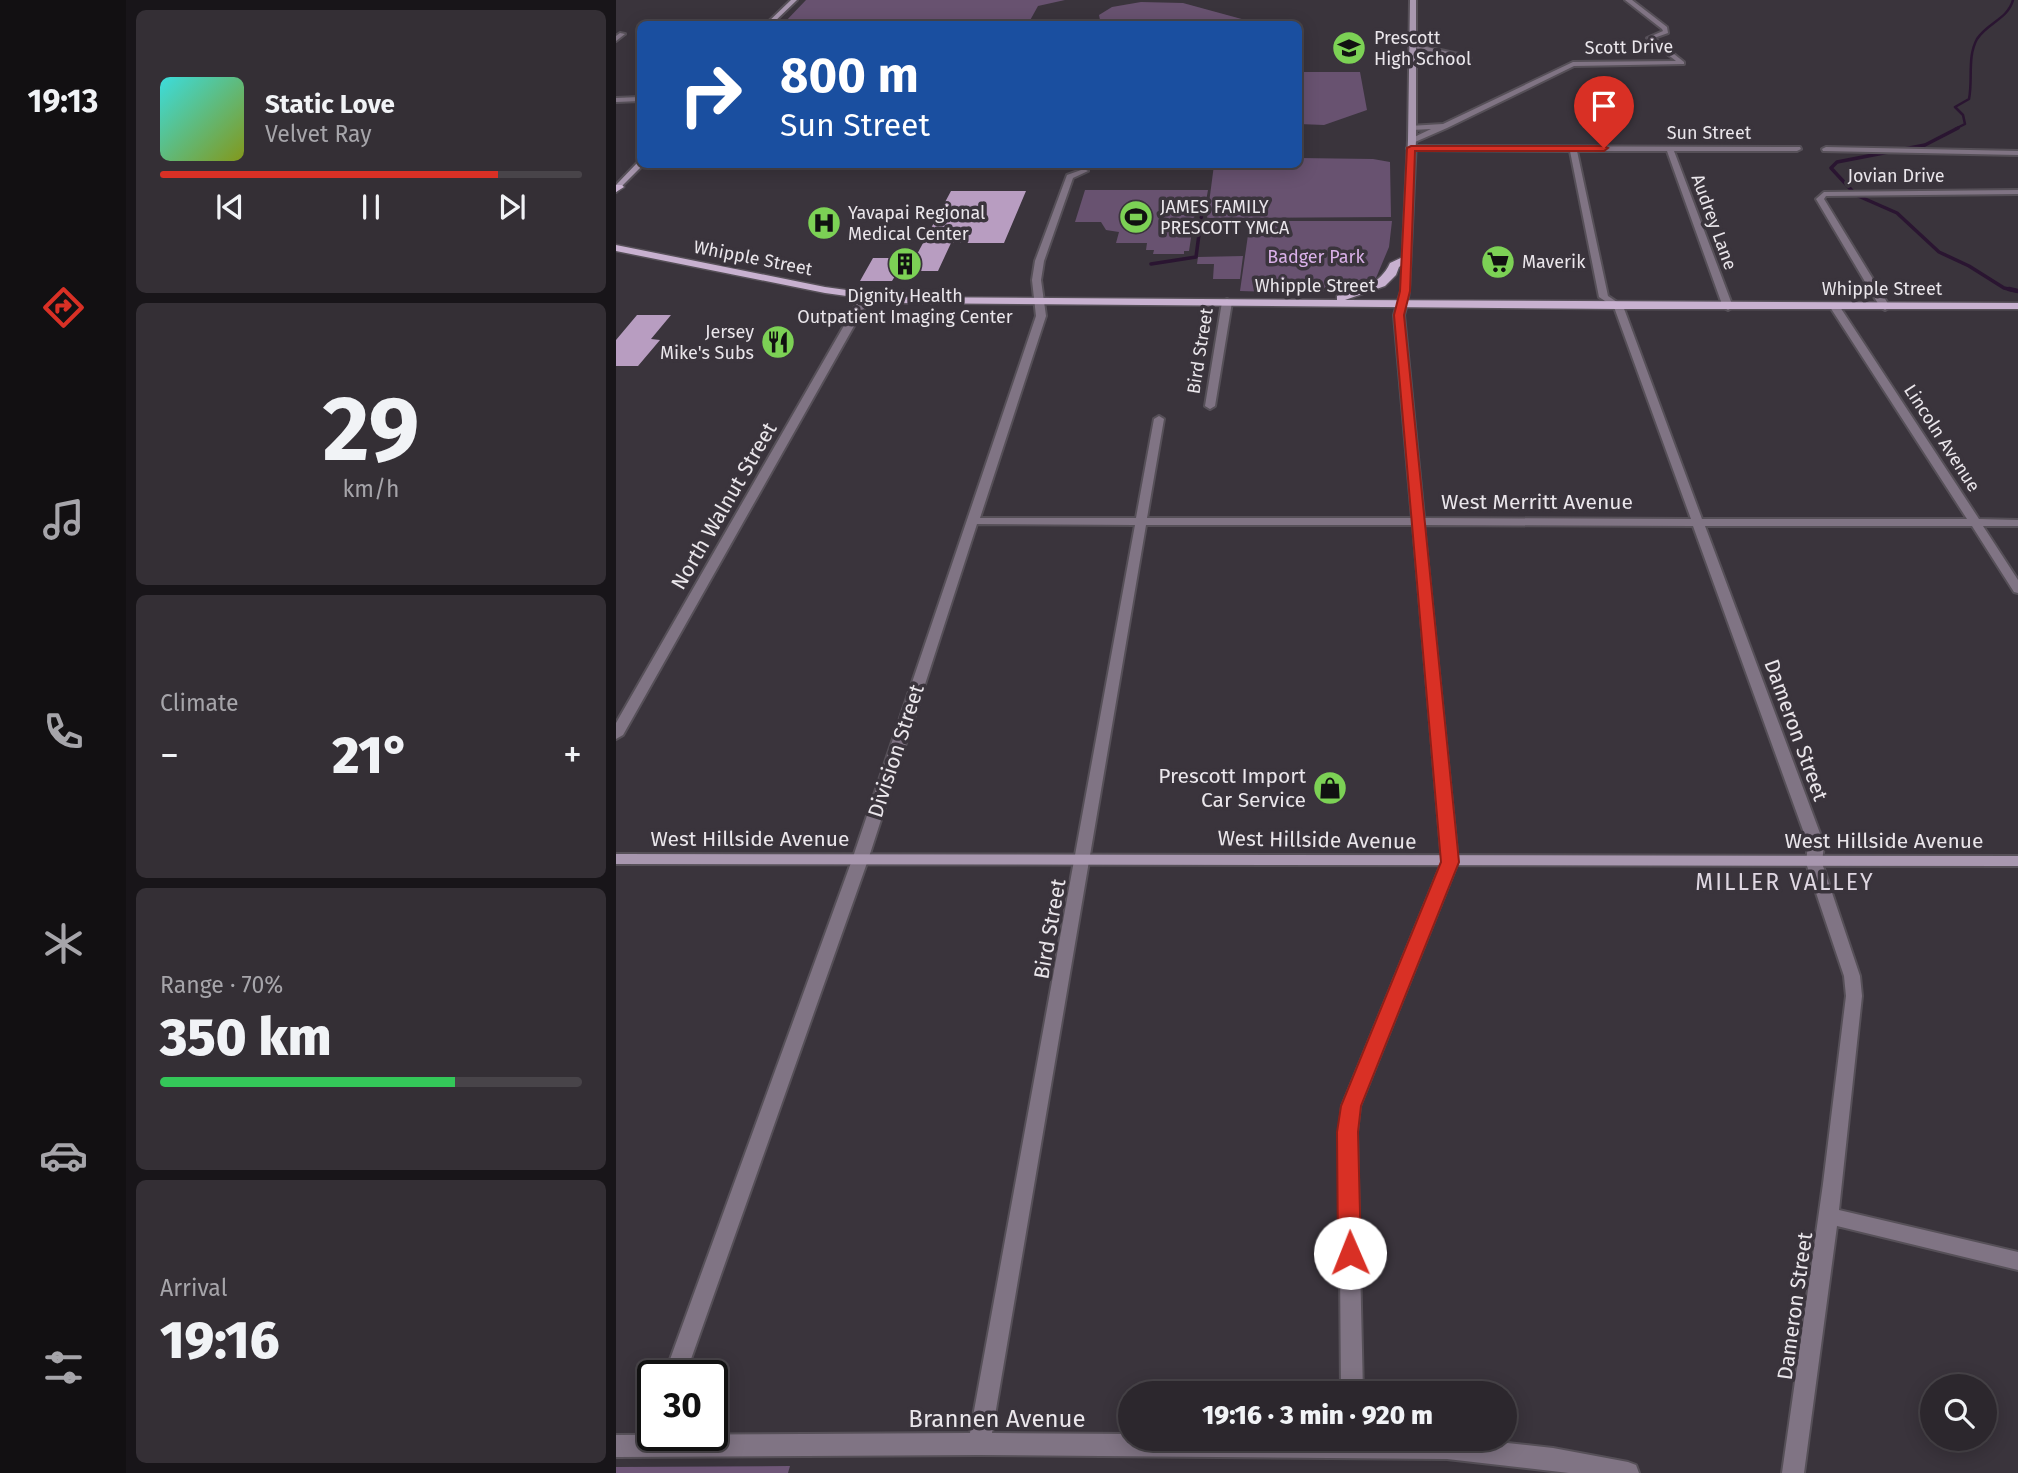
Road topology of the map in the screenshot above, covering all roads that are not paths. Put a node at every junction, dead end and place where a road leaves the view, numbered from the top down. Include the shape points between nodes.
1 (794, 0) edge
2 (1413, 0) edge
3 (1628, 0) edge
4 (772, 21) edge
5 (622, 34) dead end
6 (616, 39) edge
7 (1413, 46) junction
8 (1468, 58) dead end
9 (637, 99) edge
10 (616, 100) edge
11 (1444, 126) junction
12 (1412, 128) junction
13 (1411, 144) junction
14 (1573, 148) junction
15 (1670, 149) junction
16 (1797, 149) dead end
17 (1826, 149) dead end
18 (2018, 153) edge
19 (637, 168) edge
20 (1084, 171) dead end
21 (617, 189) edge
22 (2018, 192) edge
23 (616, 248) edge
24 (643, 253) junction
25 (616, 257) edge
26 (1405, 259) junction
27 (866, 296) junction
28 (1726, 301) junction
29 (1040, 302) junction
30 (1227, 302) junction
31 (1327, 302) junction
32 (1402, 304) junction
33 (1618, 306) junction
34 (1835, 307) junction
35 (1885, 307) junction
36 (2016, 308) edge
37 (1210, 406) dead end
38 (1159, 419) dead end
39 (1418, 520) junction
40 (971, 521) junction
41 (1140, 522) junction
42 (1696, 522) junction
43 (1976, 523) junction
44 (2018, 523) edge
45 (2018, 589) edge
46 (616, 735) edge
47 (616, 859) edge
48 (1083, 859) junction
49 (860, 860) junction
50 (2018, 861) edge
51 (1450, 862) junction
52 (1814, 863) junction
53 (1829, 1216) junction
54 (2018, 1261) edge
55 (680, 1360) edge
56 (1352, 1381) edge
57 (728, 1441) edge
58 (637, 1442) edge
59 (979, 1444) junction
60 (1118, 1444) edge
61 (616, 1446) edge
62 (1476, 1451) edge
63 (1628, 1473) edge
64 (1793, 1473) edge

1 - 4 street
2 - 7 street
3 - 11 street, Scott Drive via 1665,28 1666,33 1650,38 1682,64 1573,64
5 - 6 street
7 - 8 street
7 - 12 street
9 - 10 street
11 - 12 street, Scott Drive
11 - 13 street, Scott Drive
12 - 13 street
13 - 14 street, Sun Street
13 - 26 street
14 - 15 street, Sun Street
14 - 33 street, Dameron Street via 1604,297
15 - 16 street, Sun Street
15 - 28 street, Audrey Lane
17 - 18 street
19 - 21 street
20 - 29 street, Division Street via 1070,177 1042,252 1035,292
22 - 35 street, Jovian Drive via 1824,194 1820,199
23 - 24 main road, Whipple Street
24 - 25 main road
24 - 27 main road, Whipple Street
26 - 31 main road via 1394,265 1388,281
26 - 32 street
27 - 29 main road, Whipple Street
27 - 46 street, North Walnut Street
28 - 33 main road, Whipple Street
28 - 34 main road, Whipple Street
29 - 30 main road, Whipple Street
29 - 40 street, Division Street via 1041,316
30 - 31 main road, Whipple Street
30 - 37 street, Bird Street
31 - 32 main road, Whipple Street
32 - 33 main road, Whipple Street
32 - 39 street via 1399,315
33 - 42 street, Dameron Street
34 - 35 main road, Whipple Street
34 - 43 street, Lincoln Avenue
35 - 36 main road, Whipple Street
38 - 41 street, Bird Street
39 - 41 street, West Merritt Avenue
39 - 42 street, West Merritt Avenue
39 - 51 street
40 - 41 street, West Merritt Avenue
40 - 49 street, Division Street
41 - 48 street, Bird Street
42 - 43 street, West Merritt Avenue
42 - 52 street, Dameron Street via 1816,844
43 - 44 street, West Merritt Avenue
43 - 45 street, Lincoln Avenue
47 - 49 street, West Hillside Avenue
48 - 49 street, West Hillside Avenue
48 - 51 street, West Hillside Avenue
48 - 59 street, Bird Street
49 - 55 street, Division Street
50 - 52 street, West Hillside Avenue
51 - 52 street, West Hillside Avenue
51 - 56 street via 1351,1106
52 - 53 street, Dameron Street via 1853,976 1854,996
53 - 54 street
53 - 64 street, Dameron Street
57 - 59 street, Brannen Avenue
58 - 61 street, Brannen Avenue
59 - 60 street, Brannen Avenue
62 - 63 street, Brannen Avenue

